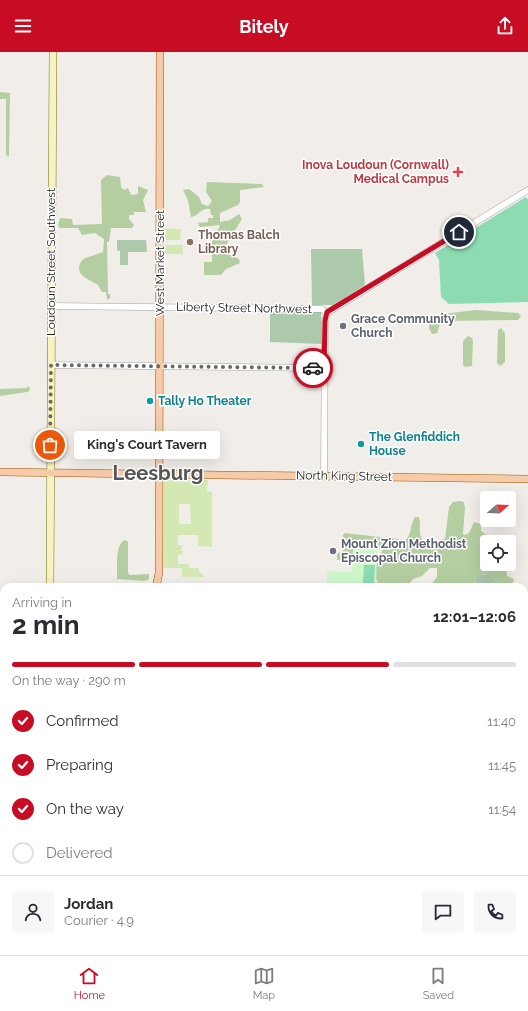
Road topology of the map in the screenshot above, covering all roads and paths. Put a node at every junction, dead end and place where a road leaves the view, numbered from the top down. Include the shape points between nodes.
1 (53, 52) edge
2 (160, 52) edge
3 (528, 190) edge
4 (51, 306) junction
5 (160, 307) junction
6 (327, 312) junction
7 (51, 365) junction
8 (160, 367) junction
9 (324, 368) junction
10 (0, 472) edge
11 (50, 473) junction
12 (159, 475) junction
13 (324, 476) junction
14 (528, 479) edge
15 (50, 583) edge
16 (157, 583) edge

1 - 4 main road, Loudoun Street Southwest
2 - 5 main road, West Market Street
3 - 6 street
4 - 5 street, Liberty Street Northwest
4 - 7 main road, Loudoun Street Southwest
5 - 6 street, Liberty Street Northwest via 322,309
5 - 8 main road, West Market Street
6 - 9 street
7 - 8 street
7 - 11 main road, Loudoun Street Southwest
8 - 9 street
8 - 12 main road, West Market Street
9 - 13 street
10 - 11 main road, North King Street
11 - 12 main road, North King Street
11 - 15 main road, Loudoun Street Southwest
12 - 13 main road, North King Street
12 - 16 main road, West Market Street
13 - 14 main road, North King Street

